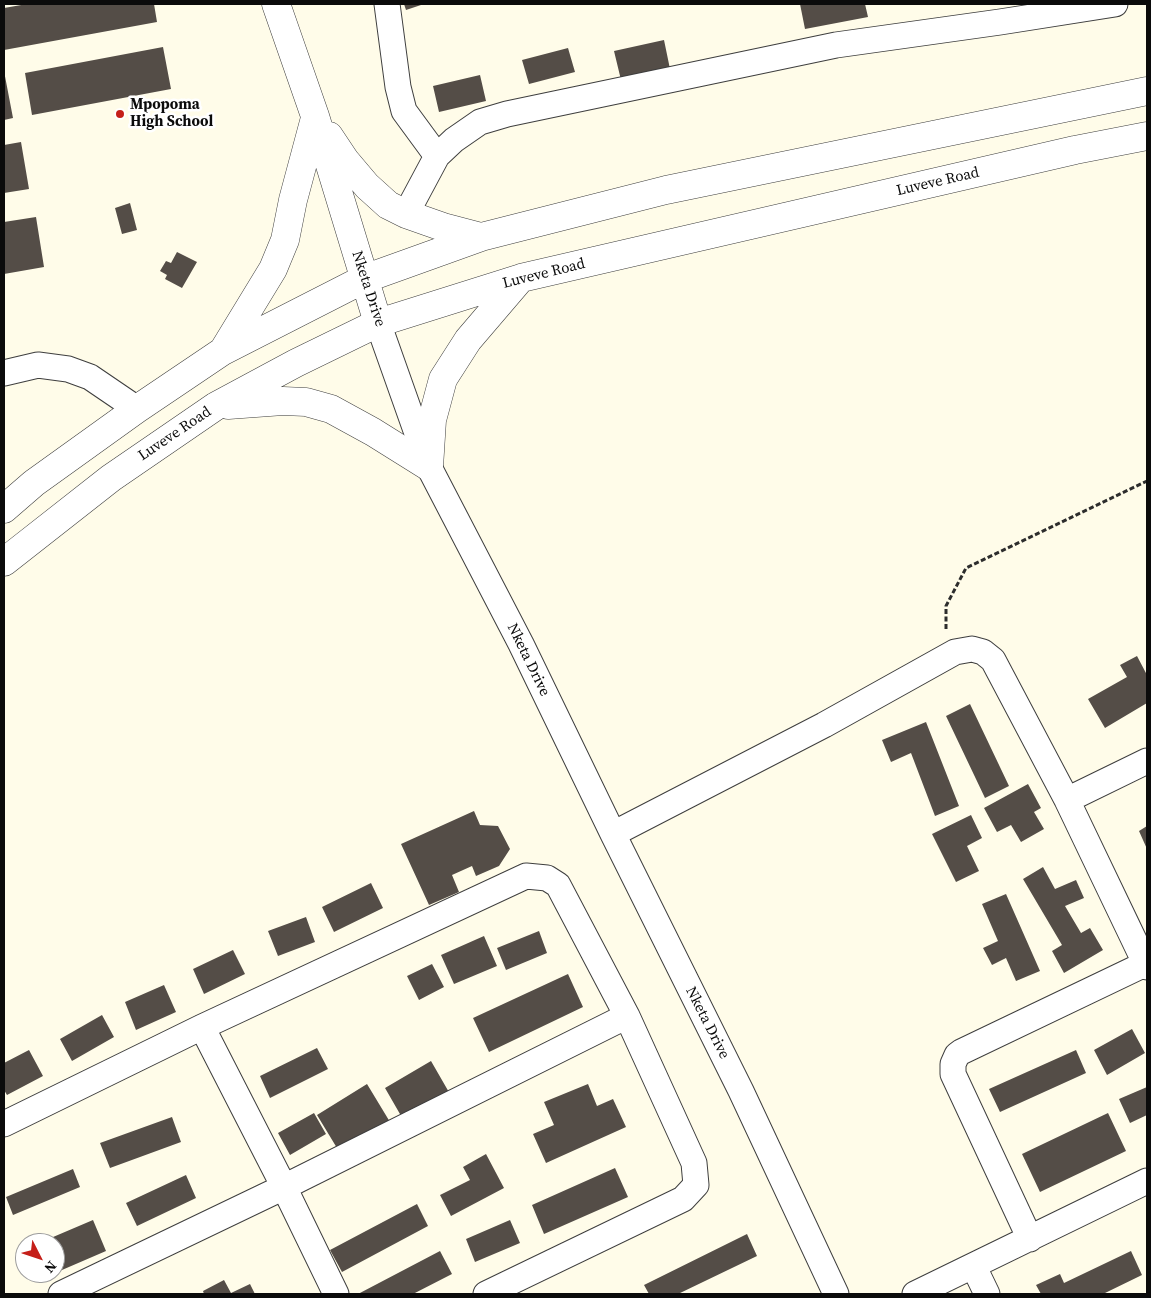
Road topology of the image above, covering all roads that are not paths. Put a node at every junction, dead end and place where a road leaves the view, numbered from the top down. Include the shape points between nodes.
1 (276, 4) edge
2 (387, 4) edge
3 (1115, 4) edge
4 (1147, 91) edge
5 (315, 116) junction
6 (1147, 136) edge
7 (437, 156) junction
8 (406, 214) junction
9 (481, 237) junction
10 (522, 278) junction
11 (364, 279) junction
12 (378, 323) junction
13 (223, 351) junction
14 (4, 373) edge
15 (216, 406) junction
16 (137, 409) junction
17 (429, 467) junction
18 (4, 509) edge
19 (4, 562) edge
20 (1147, 761) edge
21 (1067, 800) junction
22 (613, 834) junction
23 (1147, 965) edge
24 (628, 1016) junction
25 (202, 1027) junction
26 (4, 1124) edge
27 (1147, 1181) edge
28 (284, 1187) junction
29 (1030, 1239) junction
30 (974, 1267) junction
31 (60, 1294) edge
32 (336, 1294) edge
33 (486, 1294) edge
34 (836, 1294) edge
35 (915, 1294) edge
36 (987, 1294) edge

1 - 5 street, Nketa Drive
2 - 7 street via 404,111
3 - 7 street via 836,44 507,114 480,122
4 - 9 street via 666,190
5 - 8 street via 344,160 367,186 388,206
5 - 11 street, Nketa Drive
5 - 13 street via 285,240 274,269
6 - 10 street, Luveve Road
7 - 8 street
8 - 9 street
9 - 11 street
10 - 12 street, Luveve Road
10 - 17 street via 468,340 443,379 432,420
11 - 12 street, Nketa Drive
11 - 13 street
12 - 15 street, Luveve Road
12 - 17 street, Nketa Drive
13 - 16 street
14 - 16 street via 38,365 68,369 90,378
15 - 17 street via 283,400 306,402 348,418
15 - 19 street, Luveve Road via 111,478
16 - 18 street via 34,483
17 - 22 street, Nketa Drive via 521,644
20 - 21 street
21 - 22 street via 993,660 972,649 945,657 824,725
21 - 23 street
22 - 34 street, Nketa Drive via 741,1091
23 - 29 street via 957,1056 953,1074
24 - 25 street via 558,885 547,878 526,876
24 - 28 street
24 - 33 street via 694,1163 696,1186 683,1200
25 - 26 street
25 - 28 street
27 - 29 street
28 - 31 street
28 - 32 street
29 - 30 street
30 - 35 street
30 - 36 street

